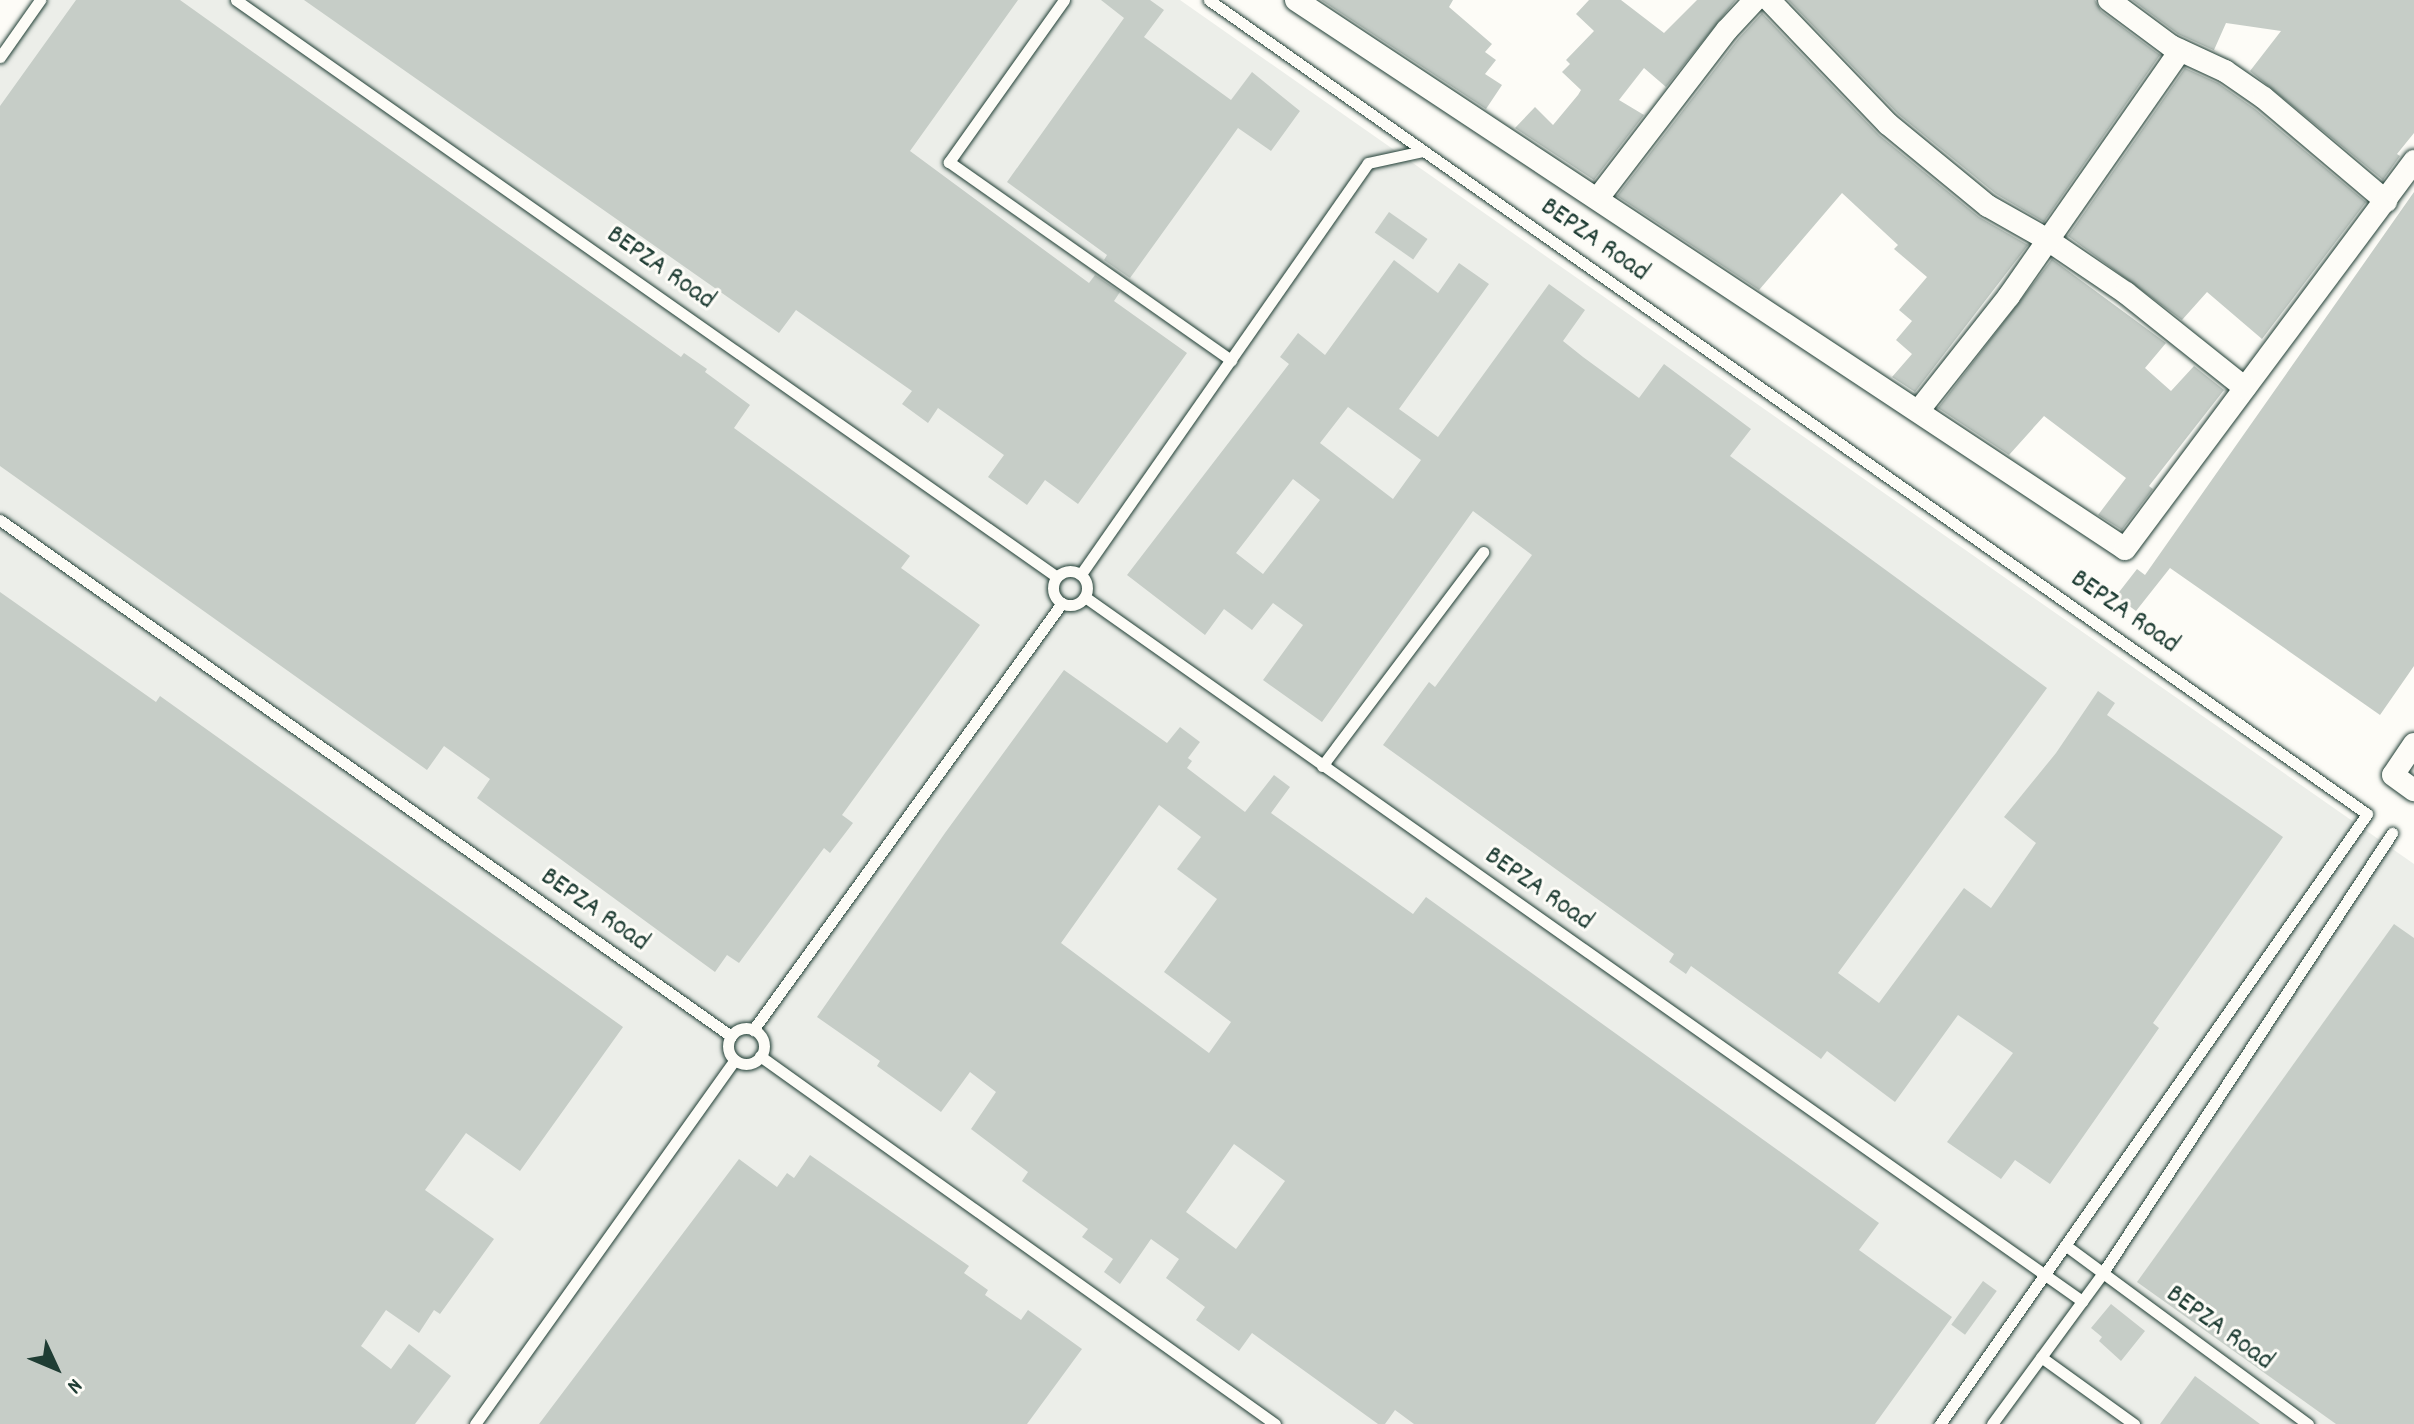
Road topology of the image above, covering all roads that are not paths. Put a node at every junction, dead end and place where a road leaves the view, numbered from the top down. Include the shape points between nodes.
1 (40, 0) edge
2 (236, 0) edge
3 (1064, 0) edge
4 (1209, 0) edge
5 (1296, 0) edge
6 (1755, 0) edge
7 (1769, 0) edge
8 (2109, 0) edge
9 (2180, 51) junction
10 (0, 57) edge
11 (1423, 151) junction
12 (2414, 161) edge
13 (1598, 198) junction
14 (2386, 201) junction
15 (2048, 240) junction
16 (1231, 360) junction
17 (2245, 388) junction
18 (1919, 410) junction
19 (0, 520) edge
20 (1483, 552) dead end
21 (1081, 574) junction
22 (1057, 577) junction
23 (1085, 597) junction
24 (1062, 603) junction
25 (2414, 744) edge
26 (1322, 766) junction
27 (2414, 790) edge
28 (2392, 833) dead end
29 (753, 1030) junction
30 (731, 1036) junction
31 (760, 1056) junction
32 (735, 1060) junction
33 (2065, 1245) junction
34 (2044, 1274) junction
35 (2102, 1274) junction
36 (2082, 1301) junction
37 (2041, 1357) junction
38 (475, 1424) edge
39 (1275, 1424) edge
40 (1940, 1424) edge
41 (1992, 1424) edge
42 (2134, 1424) edge
43 (2308, 1424) edge

1 - 10 lane
2 - 22 lane, BEPZA Road
3 - 16 lane via 949,162
4 - 11 lane, BEPZA Road
5 - 13 street
6 - 13 street
7 - 15 street via 1888,124 1988,206
8 - 9 street
9 - 14 street via 2225,71 2264,98
9 - 15 street
11 - 16 lane via 1368,163
11 - 33 lane, BEPZA Road via 2367,814
12 - 14 street
13 - 18 street
14 - 17 street
15 - 17 street via 2126,293
15 - 18 street
16 - 21 lane
17 - 18 street via 2125,549
19 - 30 lane, BEPZA Road
20 - 26 lane
21 - 22 lane via 1067,571
21 - 23 lane via 1087,581
22 - 24 lane via 1054,594
23 - 24 lane via 1074,605
23 - 26 lane, BEPZA Road
24 - 29 lane
25 - 27 street via 2393,775
26 - 34 lane, BEPZA Road
28 - 35 lane
29 - 30 lane via 741,1029
29 - 31 lane via 762,1039
30 - 32 lane via 728,1048
31 - 32 lane via 750,1063
31 - 39 lane
32 - 38 lane
33 - 34 lane, BEPZA Road
33 - 35 lane, BEPZA Road
34 - 36 lane, BEPZA Road
34 - 40 lane, BEPZA Road
35 - 36 lane
35 - 43 lane, BEPZA Road
36 - 37 lane
37 - 41 lane
37 - 42 lane

